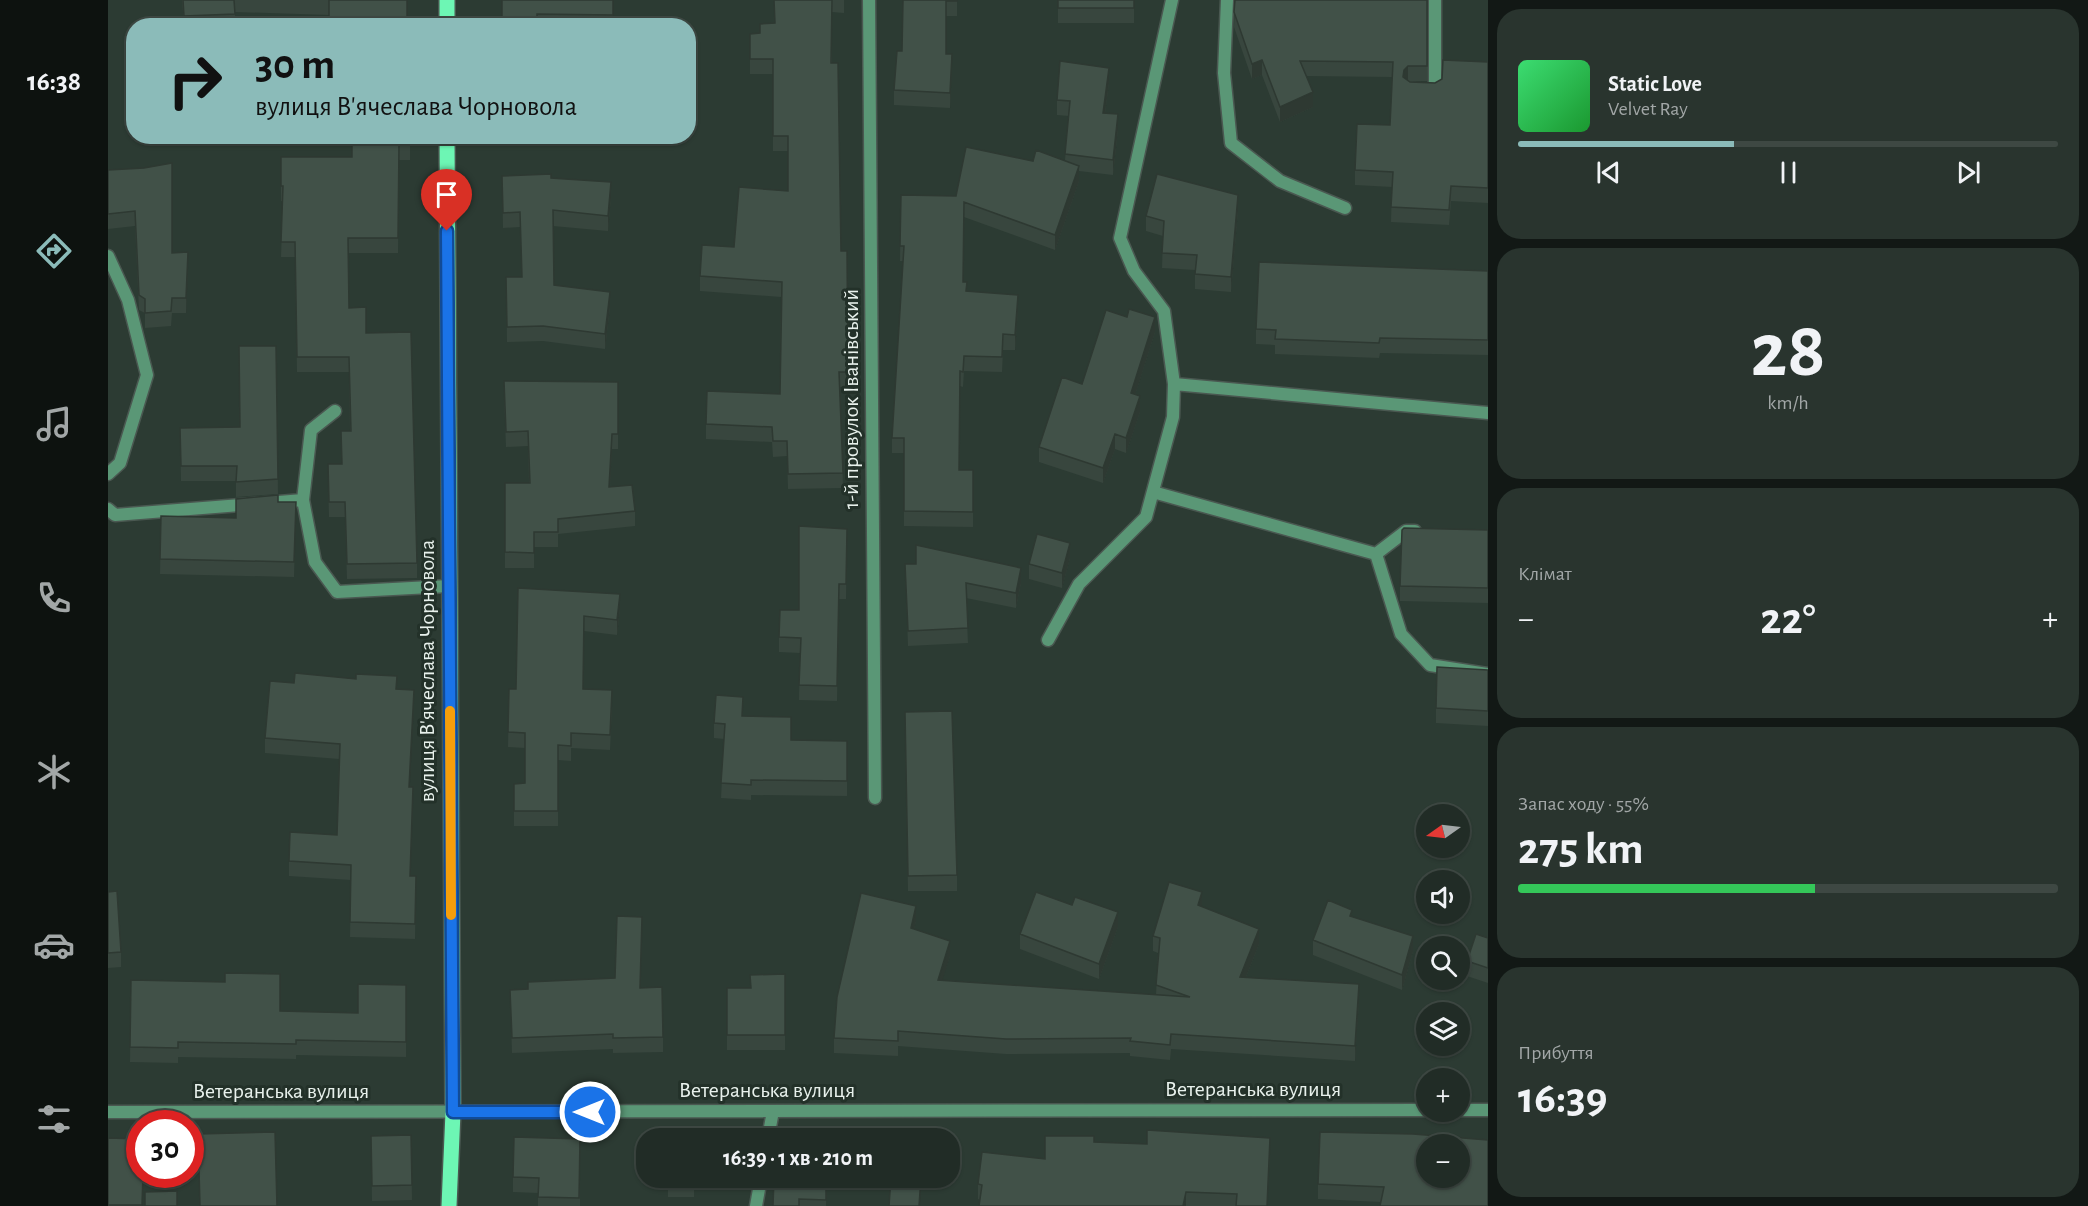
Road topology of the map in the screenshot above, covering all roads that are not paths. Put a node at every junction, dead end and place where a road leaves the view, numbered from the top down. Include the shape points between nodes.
1 (447, 0) edge
2 (869, 0) edge
3 (1172, 0) edge
4 (1227, 0) edge
5 (1435, 0) edge
6 (447, 18) edge
7 (1411, 88) edge
8 (447, 144) edge
9 (1345, 208) dead end
10 (108, 256) edge
11 (1174, 384) junction
12 (335, 411) dead end
13 (1488, 413) edge
14 (108, 474) edge
15 (1152, 492) junction
16 (303, 500) junction
17 (108, 509) edge
18 (1430, 532) edge
19 (1376, 554) junction
20 (449, 586) junction
21 (1048, 640) dead end
22 (1488, 674) edge
23 (875, 798) dead end
24 (1416, 1110) edge
25 (1470, 1110) edge
26 (1488, 1110) edge
27 (773, 1111) junction
28 (108, 1112) edge
29 (453, 1112) junction
30 (770, 1128) edge
31 (759, 1188) edge
32 (450, 1206) edge
33 (756, 1206) edge

1 - 6 main road
2 - 23 street, 1-й провулок Іванівський
3 - 11 street via 1120,238 1134,271 1164,311
4 - 9 street via 1224,73 1231,143 1280,181
5 - 7 street via 1435,90
8 - 20 main road, вулиця В'ячеслава Чорновола
10 - 14 street via 128,300 147,375 120,463
11 - 13 street
11 - 15 street via 1173,417
12 - 16 street via 311,430
15 - 19 street
15 - 21 street via 1146,517 1078,584
16 - 17 street via 115,514
16 - 20 street via 315,562 337,592
18 - 19 street via 1406,531
19 - 22 street via 1401,634 1430,665
20 - 29 main road, вулиця В'ячеслава Чорновола
24 - 27 street, Ветеранська вулиця
25 - 26 street
27 - 29 street, Ветеранська вулиця
27 - 30 street
28 - 29 street, Ветеранська вулиця
29 - 32 main road, вулиця В'ячеслава Чорновола
31 - 33 street

